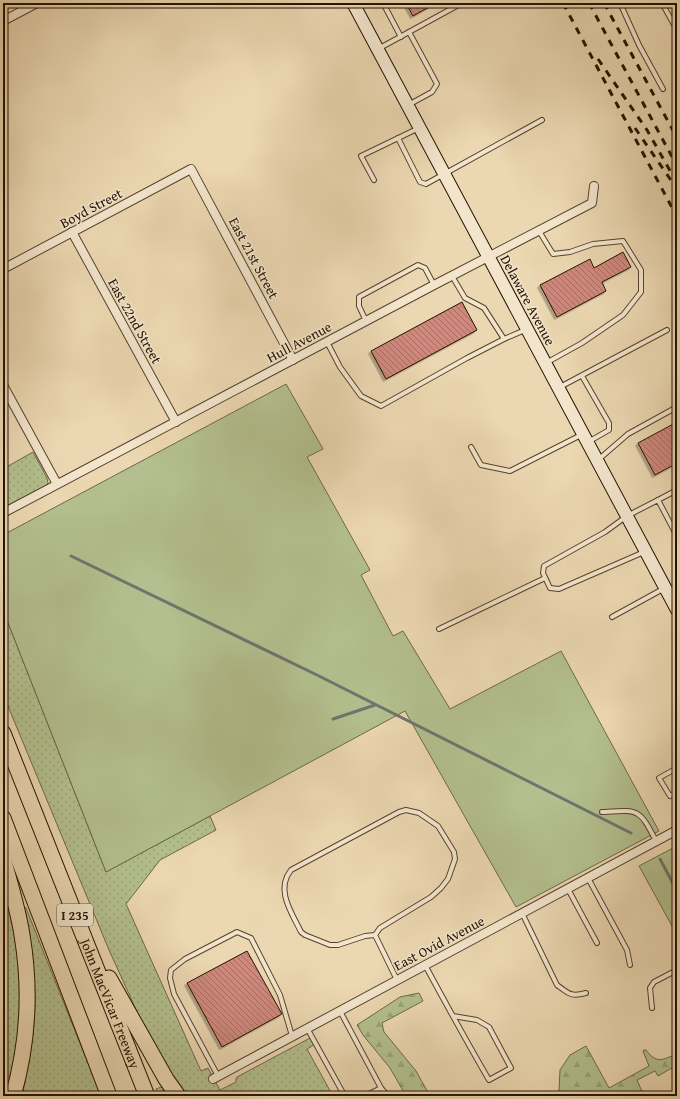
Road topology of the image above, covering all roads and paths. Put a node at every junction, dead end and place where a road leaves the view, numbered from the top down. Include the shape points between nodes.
1 (37, 3) edge
2 (353, 3) edge
3 (383, 3) edge
4 (462, 3) edge
5 (620, 3) edge
6 (662, 3) edge
7 (3, 21) edge
8 (677, 30) edge
9 (409, 32) junction
10 (401, 37) junction
11 (378, 49) junction
12 (663, 89) dead end
13 (408, 106) junction
14 (542, 120) dead end
15 (420, 128) junction
16 (398, 138) junction
17 (191, 169) joint
18 (444, 174) junction
19 (374, 180) dead end
20 (594, 186) dead end
21 (539, 231) junction
22 (72, 232) junction
23 (488, 257) junction
24 (3, 269) edge
25 (452, 276) junction
26 (434, 285) junction
27 (366, 321) junction
28 (527, 329) junction
29 (667, 330) dead end
30 (504, 339) junction
31 (327, 342) junction
32 (293, 360) junction
33 (545, 363) junction
34 (582, 376) junction
35 (3, 385) edge
36 (558, 388) junction
37 (677, 407) edge
38 (176, 422) junction
39 (586, 438) junction
40 (471, 447) dead end
41 (597, 460) junction
42 (57, 484) junction
43 (677, 490) edge
44 (658, 500) junction
45 (3, 513) edge
46 (627, 516) junction
47 (677, 536) edge
48 (646, 551) junction
49 (545, 578) junction
50 (666, 588) junction
51 (676, 604) edge
52 (612, 617) dead end
53 (439, 629) dead end
54 (3, 733) edge
55 (677, 768) edge
56 (677, 792) edge
57 (602, 812) dead end
58 (3, 818) edge
59 (677, 830) edge
60 (656, 842) junction
61 (3, 858) edge
62 (588, 878) junction
63 (568, 889) junction
64 (522, 913) junction
65 (78, 922) junction
66 (374, 935) junction
67 (597, 943) dead end
68 (425, 965) junction
69 (630, 965) dead end
70 (677, 970) edge
71 (398, 980) junction
72 (586, 993) dead end
73 (652, 1008) dead end
74 (340, 1011) junction
75 (453, 1016) junction
76 (307, 1028) junction
77 (292, 1037) junction
78 (216, 1077) joint
79 (381, 1088) junction
80 (13, 1096) edge
81 (109, 1096) edge
82 (147, 1096) edge
83 (178, 1096) edge
84 (347, 1096) edge
85 (365, 1096) edge
86 (388, 1096) edge

1 - 7 street
2 - 11 main road, Delaware Avenue
3 - 10 lane
4 - 9 lane
5 - 12 lane
6 - 8 lane
9 - 10 lane
9 - 13 lane via 437,84 432,92
10 - 11 lane
11 - 13 main road, Delaware Avenue
13 - 15 main road, Delaware Avenue
14 - 18 lane
15 - 16 lane
15 - 18 main road, Delaware Avenue
16 - 18 lane via 420,182 426,184
16 - 19 lane via 361,156
17 - 22 street, Boyd Street
17 - 32 street, East 21st Street
18 - 23 main road, Delaware Avenue
20 - 21 street, Hull Avenue via 592,204
21 - 23 street, Hull Avenue
21 - 33 lane via 553,254 570,252 593,244 623,241 641,270 641,292 623,315
22 - 24 street, Boyd Street
22 - 38 street, East 22nd Street
23 - 25 street, Hull Avenue
23 - 28 main road, Delaware Avenue
25 - 26 street, Hull Avenue
25 - 30 lane via 465,298 484,308
26 - 27 street, Hull Avenue
26 - 27 lane via 425,268 418,265 359,297 359,306
27 - 31 street, Hull Avenue
28 - 30 lane
28 - 33 main road, Delaware Avenue
29 - 34 lane
30 - 31 lane via 381,406 361,396 340,367
31 - 32 street, Hull Avenue
32 - 38 street, Hull Avenue
33 - 36 main road, Delaware Avenue
34 - 36 lane
34 - 39 lane via 609,423 609,430
35 - 42 street
36 - 39 main road, Delaware Avenue
37 - 41 lane via 628,434
38 - 42 street, Hull Avenue
39 - 40 lane via 510,471 481,465
39 - 41 main road, Delaware Avenue
41 - 46 main road, Delaware Avenue
42 - 45 street, Hull Avenue
43 - 44 lane
44 - 46 lane
44 - 47 lane
46 - 48 main road, Delaware Avenue
46 - 49 lane via 605,532 544,566
48 - 49 lane via 559,589 550,588
48 - 50 main road, Delaware Avenue
49 - 53 lane
50 - 51 main road, Delaware Avenue
50 - 52 lane
54 - 65 highway, John MacVicar Freeway / I 235
55 - 56 lane via 659,778 670,796
57 - 60 lane via 638,813 645,820
58 - 81 highway, I 235
59 - 60 street, East Ovid Avenue
60 - 62 street, East Ovid Avenue
61 - 80 highway via 16,907 26,964 24,1042
62 - 63 street, East Ovid Avenue
62 - 69 lane via 627,950
63 - 64 street, East Ovid Avenue
63 - 67 lane
64 - 68 street, East Ovid Avenue
64 - 72 lane via 557,985 576,996
65 - 82 highway, John MacVicar Freeway / I 235
65 - 83 highway via 139,1034
66 - 66 lane via 338,946 305,936 285,900 288,874 291,870 399,812 406,810 419,813 438,826 454,852 453,867 448,879 431,897 380,928
66 - 71 lane
68 - 71 street, East Ovid Avenue
68 - 75 lane
70 - 73 lane via 654,982 650,988
71 - 74 street, East Ovid Avenue
74 - 76 street, East Ovid Avenue
74 - 79 lane
75 - 75 lane via 489,1080 511,1068 488,1027 477,1020
76 - 77 street, East Ovid Avenue
76 - 84 lane
77 - 78 street, East Ovid Avenue
77 - 78 lane via 280,995 251,938 237,932 185,959 171,970 174,994
79 - 85 lane
79 - 86 lane

